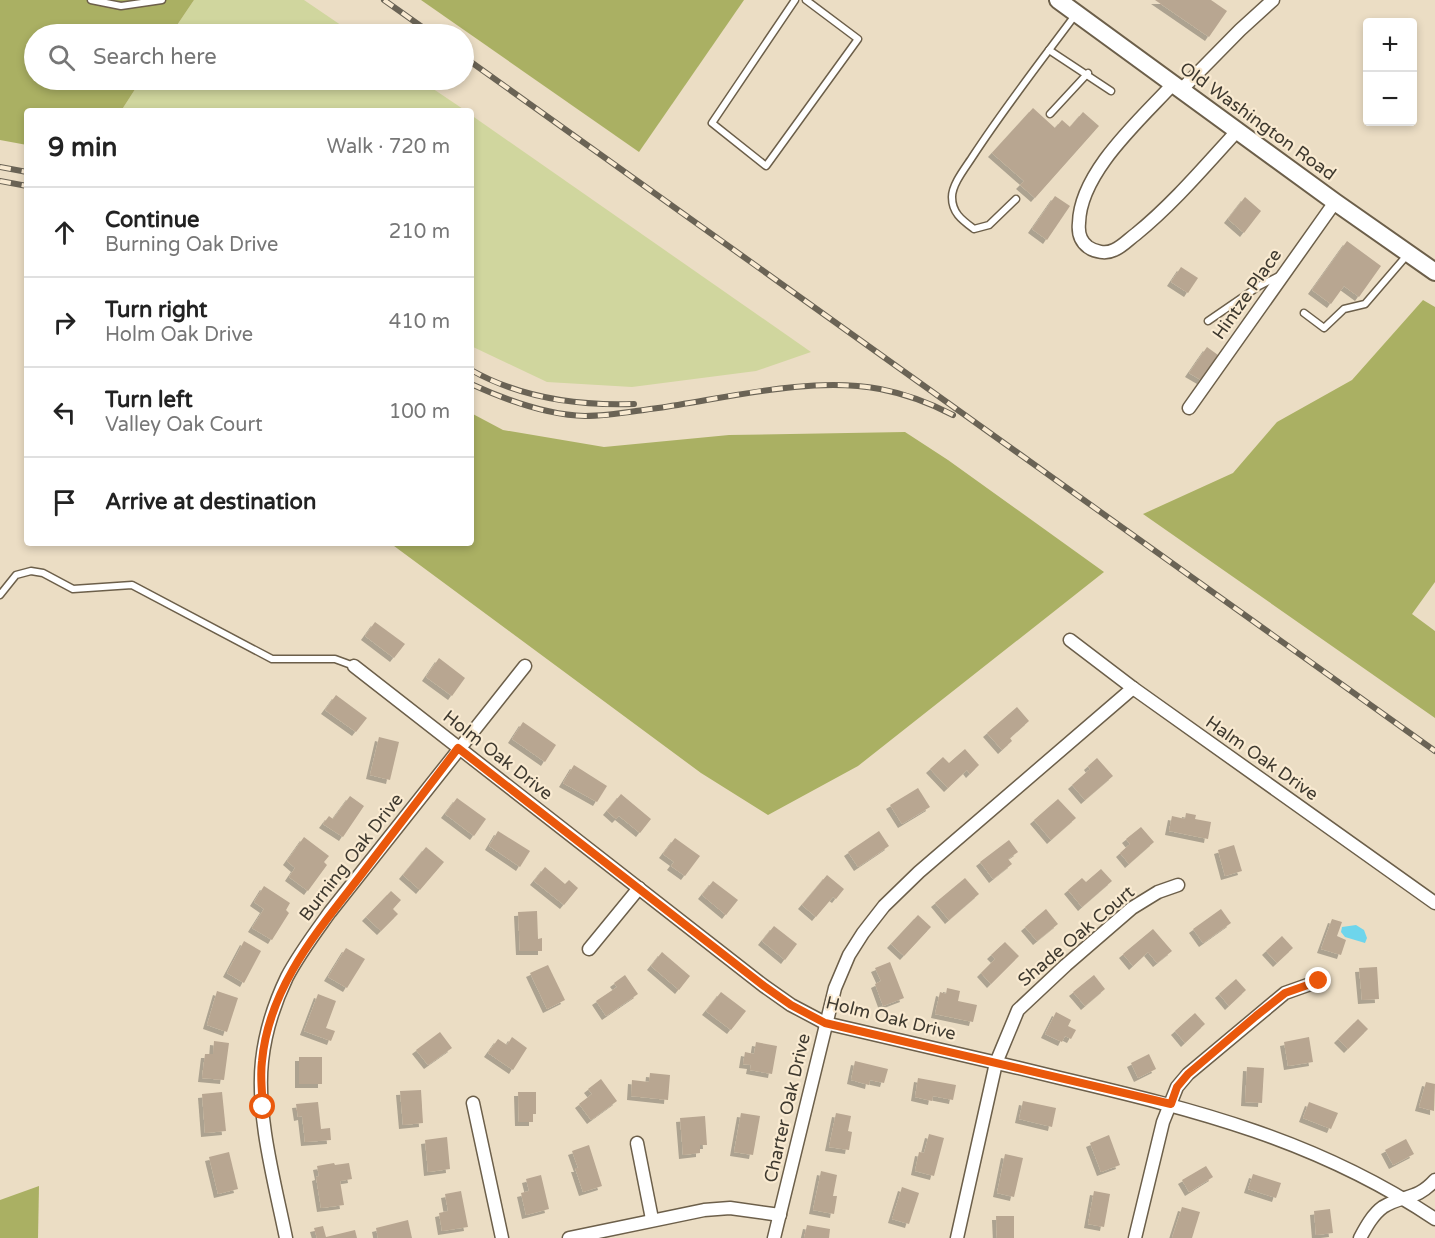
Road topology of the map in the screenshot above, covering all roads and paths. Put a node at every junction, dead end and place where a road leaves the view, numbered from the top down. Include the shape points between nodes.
1 (91, 0) edge
2 (162, 0) edge
3 (795, 0) edge
4 (806, 0) edge
5 (1274, 0) edge
6 (1066, 4) edge
7 (1049, 50) junction
8 (1088, 73) junction
9 (1178, 86) junction
10 (1111, 91) dead end
11 (1050, 114) dead end
12 (1238, 130) junction
13 (1016, 199) dead end
14 (1335, 202) junction
15 (1408, 253) junction
16 (1435, 272) edge
17 (1284, 273) junction
18 (1304, 313) dead end
19 (1208, 321) dead end
20 (1189, 408) dead end
21 (0, 595) edge
22 (1070, 640) dead end
23 (354, 666) joint
24 (525, 666) dead end
25 (1133, 688) junction
26 (458, 748) junction
27 (1178, 885) dead end
28 (639, 888) junction
29 (1435, 903) edge
30 (589, 949) dead end
31 (1319, 981) dead end
32 (825, 1023) junction
33 (996, 1063) junction
34 (473, 1103) dead end
35 (1171, 1104) junction
36 (637, 1143) dead end
37 (1435, 1180) edge
38 (1404, 1198) junction
39 (780, 1215) junction
40 (652, 1219) junction
41 (1435, 1219) edge
42 (286, 1238) edge
43 (502, 1238) edge
44 (569, 1238) edge
45 (774, 1238) edge
46 (957, 1238) edge
47 (1135, 1238) edge
48 (1360, 1238) edge

1 - 2 lane via 121,6
3 - 4 lane via 712,123 766,166 858,39
5 - 9 street
6 - 7 lane
6 - 9 main road, Old Washington Road
7 - 8 lane
7 - 13 lane via 964,170 952,193 952,206 959,218 974,229 989,225
8 - 10 lane
8 - 11 lane
9 - 12 main road, Old Washington Road
9 - 12 street via 1116,146 1086,190 1079,207 1078,231 1083,243 1092,250 1112,251 1153,220
12 - 14 main road, Old Washington Road
14 - 15 main road, Old Washington Road
14 - 17 street, Hintze Place
15 - 16 main road, Old Washington Road
15 - 18 lane via 1365,304 1344,309 1324,328
17 - 19 lane
17 - 20 street, Hintze Place
21 - 23 lane via 16,575 31,571 73,589 132,585 272,659 335,659
22 - 25 street, Halm Oak Drive
23 - 26 street, Holm Oak Drive
24 - 26 street, Burning Oak Drive
25 - 29 street, Halm Oak Drive
25 - 32 street, Charter Oak Drive via 884,906 849,955
26 - 28 street, Holm Oak Drive
26 - 42 street, Burning Oak Drive via 309,941 287,977 274,1012 262,1061 263,1107
27 - 33 street, Shade Oak Court via 1132,908 1028,999 1018,1010
28 - 30 street
28 - 32 street, Holm Oak Drive via 764,986
31 - 35 street via 1285,993 1256,1016 1188,1074 1177,1087
32 - 33 street, Holm Oak Drive
32 - 39 street, Charter Oak Drive
33 - 35 street, Holm Oak Drive
33 - 46 street, Shade Oak Court
34 - 43 street
35 - 38 street, Holm Oak Drive via 1286,1141
35 - 47 street via 1163,1122
36 - 40 street
37 - 38 street via 1417,1195
38 - 41 street, Holm Oak Drive
38 - 48 street via 1381,1208
39 - 40 street via 730,1208
39 - 45 street, Charter Oak Drive
40 - 44 street

